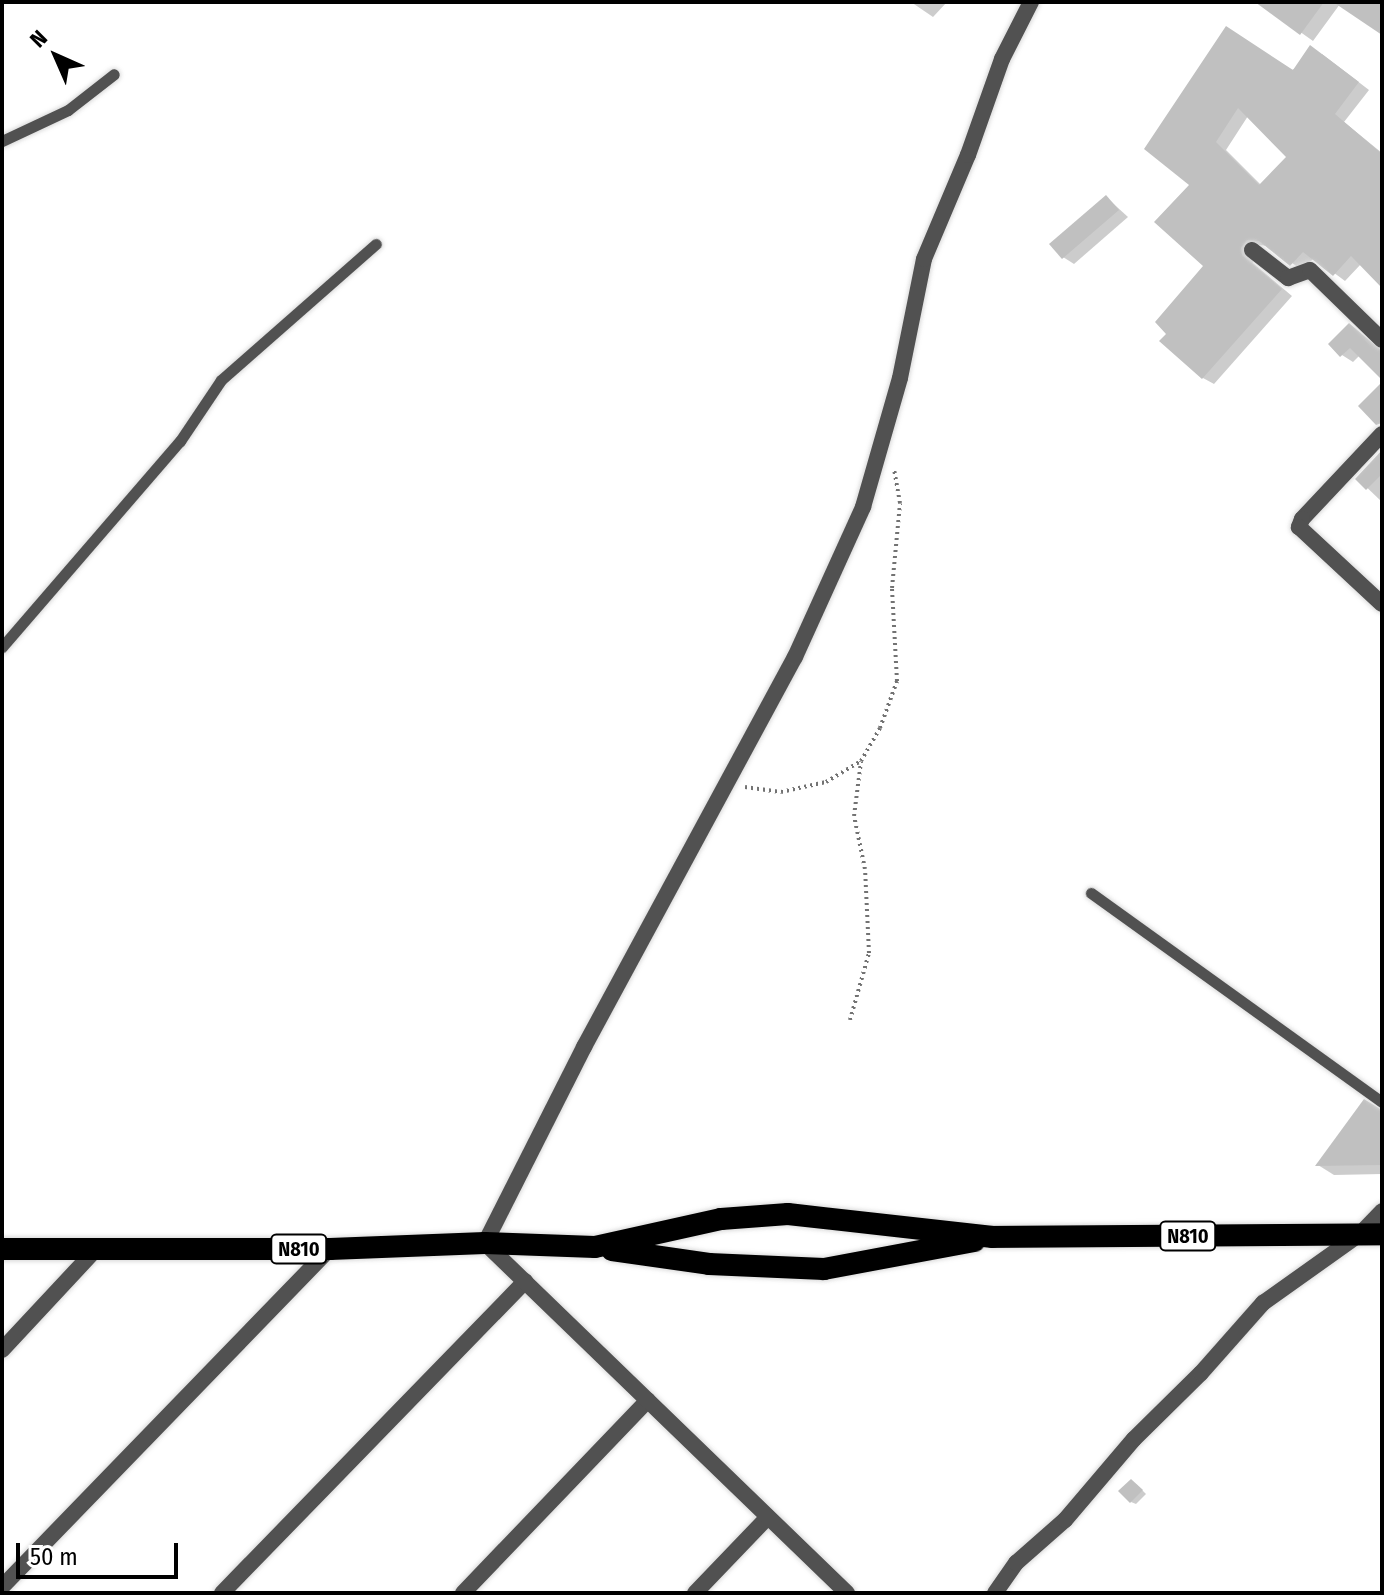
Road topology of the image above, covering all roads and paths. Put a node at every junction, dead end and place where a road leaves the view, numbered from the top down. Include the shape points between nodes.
1 (1031, 2) edge
2 (114, 74) dead end
3 (2, 141) edge
4 (376, 244) dead end
5 (1252, 250) dead end
6 (1382, 340) edge
7 (887, 424) junction
8 (1382, 434) edge
9 (1382, 604) edge
10 (2, 647) edge
11 (861, 761) junction
12 (726, 784) junction
13 (1091, 893) dead end
14 (850, 1020) dead end
15 (1382, 1102) edge
16 (1382, 1211) edge
17 (1371, 1234) edge
18 (993, 1237) junction
19 (485, 1243) junction
20 (98, 1247) junction
21 (595, 1247) junction
22 (2, 1249) edge
23 (330, 1249) junction
24 (525, 1281) junction
25 (2, 1350) edge
26 (648, 1400) junction
27 (768, 1517) junction
28 (2, 1587) edge
29 (222, 1593) edge
30 (463, 1593) edge
31 (695, 1593) edge
32 (847, 1593) edge
33 (995, 1593) edge

1 - 7 street via 1002,59 924,259
2 - 3 lane via 68,110
4 - 10 lane via 221,380 180,441
5 - 6 street via 1288,278 1310,270
7 - 11 path via 900,503 892,588 897,681
7 - 12 street via 857,521 795,657
8 - 9 street via 1299,527
11 - 12 path via 826,782 781,792
11 - 14 path via 854,816 865,869 869,953
12 - 19 street
13 - 15 lane
16 - 17 street
17 - 18 highway, N810
17 - 33 street via 1263,1303 1065,1520 1016,1563
18 - 21 highway, N810 via 824,1269 709,1264
18 - 21 highway, N810 via 788,1214 721,1219
19 - 21 highway, N810
19 - 23 highway, N810
19 - 24 street
20 - 22 highway, N810
20 - 23 highway, N810
20 - 25 street
23 - 28 street
24 - 26 street
24 - 29 street
26 - 27 street
26 - 30 street
27 - 31 street
27 - 32 street

